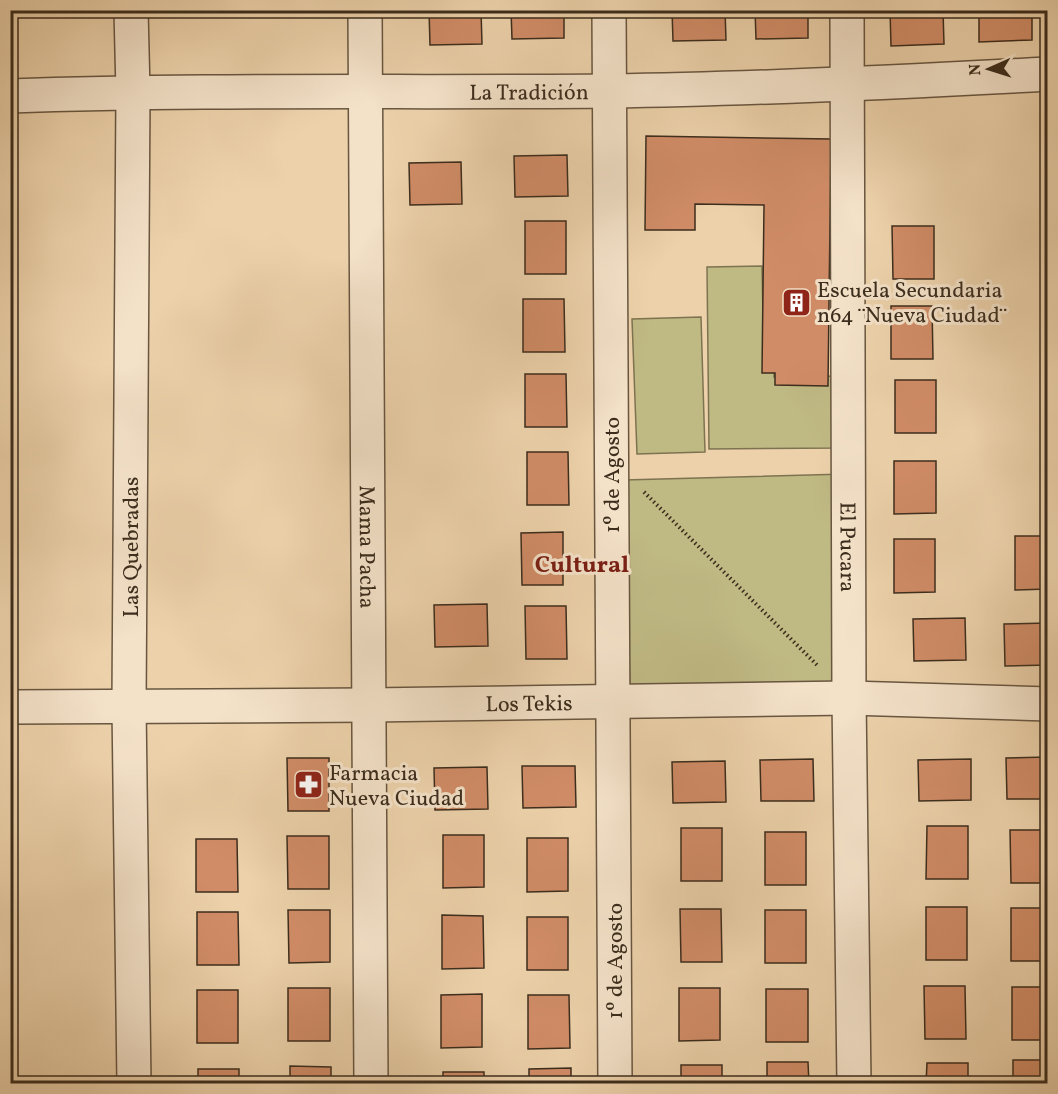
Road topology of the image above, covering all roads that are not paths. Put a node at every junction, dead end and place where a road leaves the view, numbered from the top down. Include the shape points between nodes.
1 (131, 10) edge
2 (365, 10) edge
3 (609, 10) edge
4 (847, 10) edge
5 (1047, 74) edge
6 (848, 85) junction
7 (365, 91) junction
8 (610, 91) junction
9 (133, 92) junction
10 (10, 96) edge
11 (849, 698) junction
12 (612, 702) junction
13 (1047, 704) edge
14 (370, 705) junction
15 (129, 706) junction
16 (10, 707) edge
17 (134, 1083) edge
18 (371, 1083) edge
19 (615, 1083) edge
20 (854, 1083) edge

1 - 9 street, Las Quebradas
2 - 7 street, Mama Pacha
3 - 8 street, 1º de Agosto
4 - 6 street, El Pucara
5 - 6 street, La Tradición
6 - 8 street, La Tradición
6 - 11 street, El Pucara
7 - 8 street, La Tradición
7 - 9 street, La Tradición
7 - 14 street, Mama Pacha
8 - 12 street, 1º de Agosto
9 - 10 street, La Tradición
9 - 15 street, Las Quebradas
11 - 12 street, Los Tekis
11 - 13 street, Los Tekis
11 - 20 street, El Pucara
12 - 14 street, Los Tekis
12 - 19 street, 1º de Agosto
14 - 15 street, Los Tekis
14 - 18 street, Mama Pacha
15 - 16 street, Los Tekis
15 - 17 street, Las Quebradas

